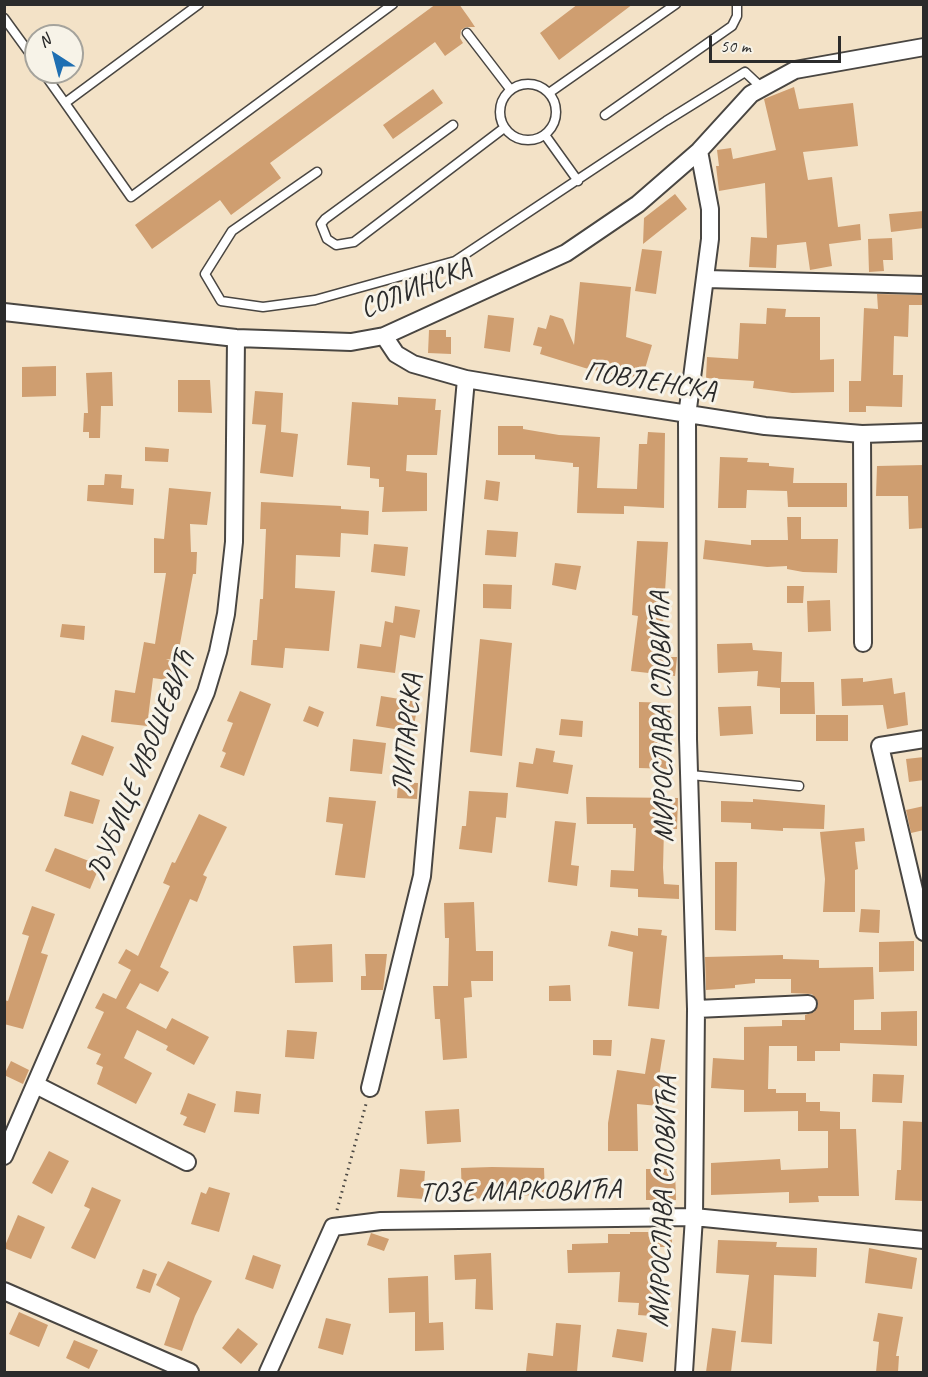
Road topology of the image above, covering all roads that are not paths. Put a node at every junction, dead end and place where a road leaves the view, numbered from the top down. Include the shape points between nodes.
1 (199, 4) edge
2 (393, 4) edge
3 (676, 4) edge
4 (737, 4) edge
5 (4, 18) edge
6 (467, 33) dead end
7 (24, 46) edge
8 (924, 47) edge
9 (52, 84) edge
10 (762, 88) junction
11 (510, 89) junction
12 (549, 93) junction
13 (65, 103) junction
14 (605, 115) dead end
15 (453, 125) dead end
16 (504, 128) junction
17 (545, 135) junction
18 (699, 151) junction
19 (317, 172) dead end
20 (578, 181) junction
21 (707, 279) junction
22 (924, 285) edge
23 (4, 312) edge
24 (384, 336) junction
25 (236, 338) junction
26 (466, 379) junction
27 (687, 416) junction
28 (924, 432) edge
29 (862, 434) junction
30 (863, 643) dead end
31 (924, 739) edge
32 (691, 775) junction
33 (799, 786) dead end
34 (924, 932) edge
35 (808, 1004) dead end
36 (696, 1009) junction
37 (36, 1085) junction
38 (370, 1088) road end
39 (4, 1156) edge
40 (187, 1161) dead end
41 (694, 1217) junction
42 (924, 1240) edge
43 (4, 1291) edge
44 (190, 1372) edge
45 (268, 1372) edge
46 (684, 1372) edge

1 - 13 lane
2 - 13 lane via 131,197
3 - 12 lane
4 - 14 lane via 732,26
5 - 7 lane
6 - 11 lane
8 - 10 street, СОЛИНСКА via 795,70
9 - 13 lane
10 - 18 street, СОЛИНСКА via 751,94
10 - 20 lane via 745,72
11 - 12 lane via 534,84
11 - 16 lane via 500,104
12 - 17 lane via 556,119
15 - 16 lane via 325,219 321,224 327,239 336,245 354,242
16 - 17 lane via 527,140
17 - 20 lane
18 - 21 street via 710,209
18 - 24 street, СОЛИНСКА via 638,204 566,253
19 - 20 lane via 232,231 205,274 221,301 263,307 315,300 455,261
21 - 22 street
21 - 27 street, МИРОСЛАВА СЛОВИЋА
23 - 25 street, СОЛИНСКА
24 - 25 street, СОЛИНСКА via 351,342
24 - 26 street, ПОВЛЕНСКА via 404,359
25 - 37 street, ЉУБИЦЕ ИВОШЕВИЋ via 234,542 218,652 206,692
26 - 27 street, ПОВЛЕНСКА
26 - 38 street, ЛИПАРСКА via 422,876
27 - 29 street, ПОВЛЕНСКА
27 - 32 street, МИРОСЛАВА СЛОВИЋА
28 - 29 street, ПОВЛЕНСКА
29 - 30 street
31 - 34 street via 880,746
32 - 33 lane
32 - 36 street, МИРОСЛАВА СЛОВИЋА
35 - 36 street
36 - 41 street, МИРОСЛАВА СЛОВИЋА
37 - 39 street, ЉУБИЦЕ ИВОШЕВИЋ
37 - 40 street
41 - 42 street, ТОЗЕ МАРКОВИЋА
41 - 45 street, ТОЗЕ МАРКОВИЋА via 381,1221 333,1227
41 - 46 street, МИРОСЛАВА СЛОВИЋА
43 - 44 street

